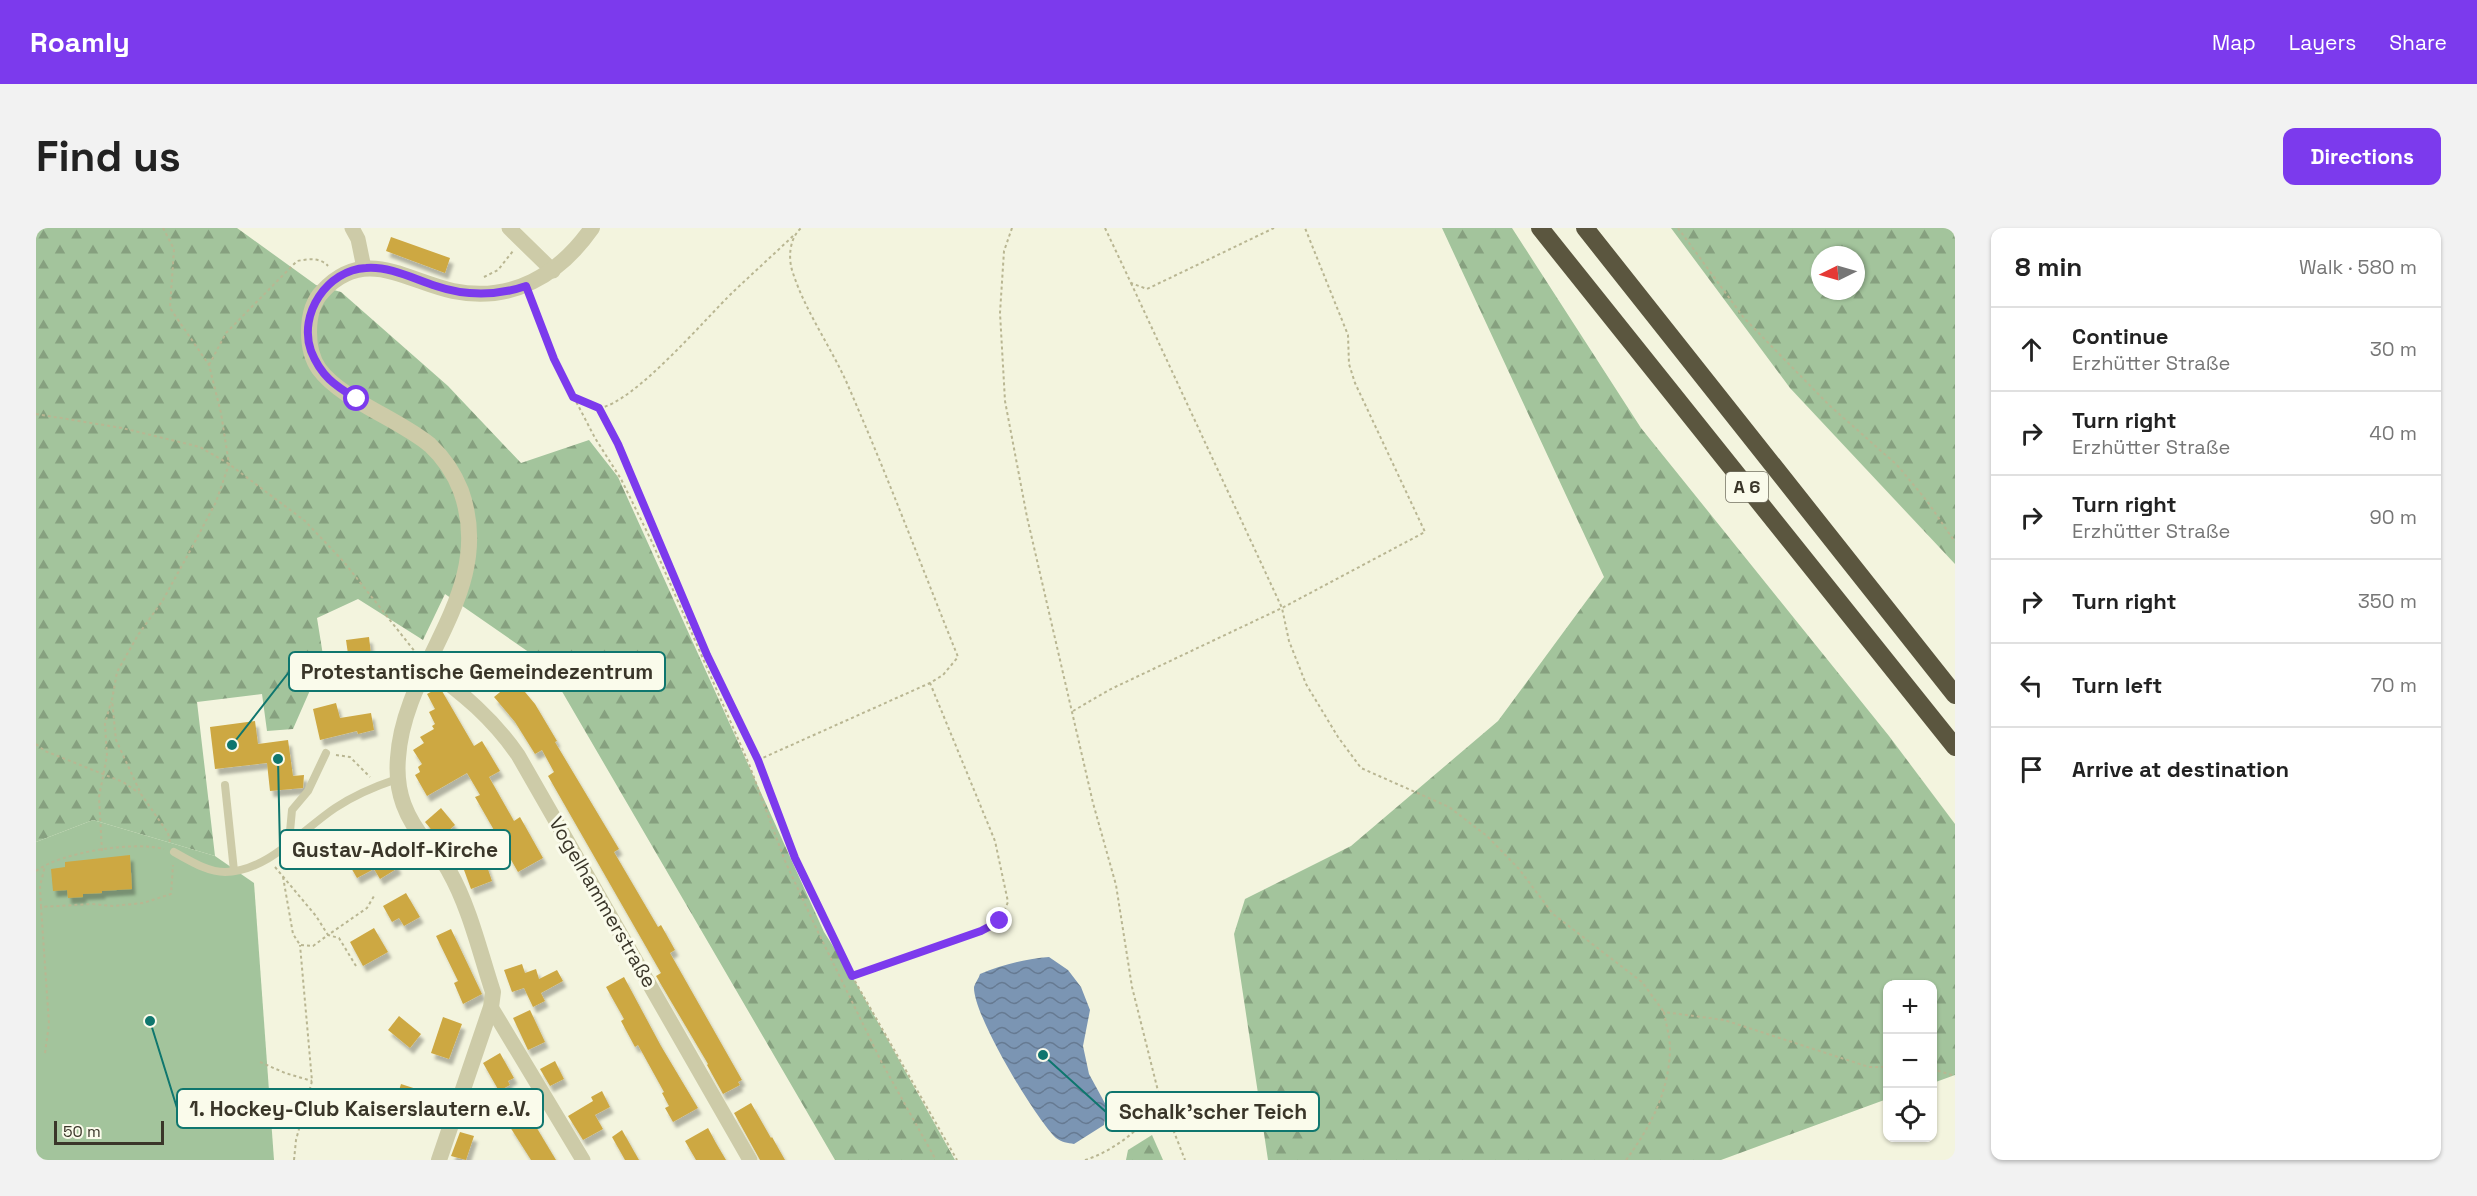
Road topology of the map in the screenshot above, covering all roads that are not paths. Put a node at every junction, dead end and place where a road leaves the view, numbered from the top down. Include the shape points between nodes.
1 (352, 228) edge
2 (592, 228) edge
3 (1540, 228) edge
4 (1585, 228) edge
5 (515, 233) edge
6 (364, 268) junction
7 (553, 271) junction
8 (427, 668) junction
9 (1955, 695) edge
10 (1955, 747) edge
11 (326, 753) road end
12 (399, 779) junction
13 (225, 785) dead end
14 (289, 842) junction
15 (174, 852) road end
16 (234, 871) junction
17 (491, 1007) junction
18 (439, 1160) edge
19 (583, 1160) edge
20 (750, 1160) edge

1 - 6 street
2 - 7 street
3 - 10 highway, A 6
4 - 9 highway, A 6
5 - 7 street
6 - 7 street via 388,270 453,291 492,293 526,286
6 - 8 street via 337,278 312,304 309,345 317,367 334,385 428,444 446,461 460,488 468,512 470,541 465,576
8 - 12 street via 406,716 398,757
8 - 20 street, Vogelhammerstraße via 463,693 500,729 518,755
11 - 14 lane via 308,791 292,810
12 - 14 lane via 337,806
12 - 17 street via 401,801 408,816 448,869 459,893 493,992
13 - 16 lane
14 - 16 lane via 268,858
15 - 16 lane via 210,870
17 - 18 street
17 - 19 street

